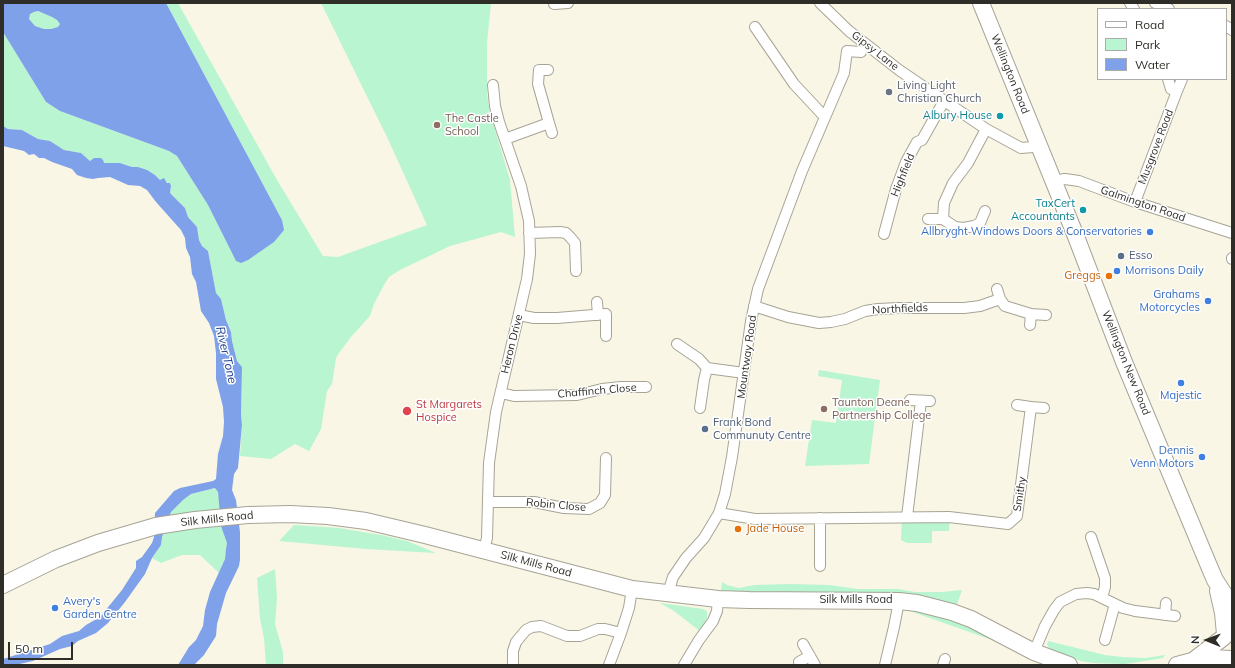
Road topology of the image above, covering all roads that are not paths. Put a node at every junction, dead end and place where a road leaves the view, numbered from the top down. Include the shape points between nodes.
1 (570, 3) edge
2 (820, 3) edge
3 (981, 3) edge
4 (1155, 3) edge
5 (554, 4) edge
6 (1167, 8) edge
7 (755, 27) dead end
8 (861, 52) dead end
9 (539, 70) dead end
10 (1168, 80) edge
11 (1182, 80) edge
12 (494, 85) dead end
13 (1177, 91) junction
14 (944, 101) junction
15 (825, 115) junction
16 (986, 129) junction
17 (505, 139) junction
18 (1039, 145) junction
19 (1054, 181) junction
20 (1135, 202) junction
21 (985, 211) dead end
22 (928, 219) dead end
23 (943, 219) junction
24 (529, 233) junction
25 (1232, 233) edge
26 (884, 234) dead end
27 (576, 271) dead end
28 (997, 289) dead end
29 (1000, 299) junction
30 (597, 302) dead end
31 (754, 306) junction
32 (1031, 314) junction
33 (519, 315) junction
34 (598, 315) junction
35 (1046, 315) dead end
36 (1030, 325) dead end
37 (606, 336) dead end
38 (677, 344) dead end
39 (707, 368) junction
40 (744, 374) junction
41 (646, 387) dead end
42 (501, 394) junction
43 (910, 400) dead end
44 (1017, 405) dead end
45 (1032, 407) junction
46 (700, 408) dead end
47 (1044, 408) dead end
48 (606, 458) dead end
49 (489, 502) junction
50 (719, 513) junction
51 (907, 517) junction
52 (820, 518) junction
53 (1091, 544) dead end
54 (484, 550) junction
55 (820, 566) dead end
56 (1215, 580) junction
57 (3, 585) edge
58 (632, 589) junction
59 (668, 593) junction
60 (718, 598) junction
61 (1102, 598) junction
62 (899, 601) junction
63 (1166, 603) dead end
64 (1115, 604) junction
65 (1232, 606) edge
66 (621, 633) junction
67 (1227, 633) edge
68 (1109, 634) dead end
69 (803, 644) dead end
70 (1034, 652) junction
71 (812, 660) edge
72 (1231, 660) edge
73 (1192, 661) junction
74 (799, 662) dead end
75 (513, 665) edge
76 (609, 665) edge
77 (684, 665) edge
78 (885, 665) edge
79 (1069, 665) edge
80 (1177, 665) edge

1 - 5 street
2 - 14 street, Gipsy Lane via 849,32
3 - 18 main road, Wellington Road
4 - 6 street
7 - 15 street via 794,84
8 - 15 street, Mountway Road via 847,51 844,73
9 - 17 street via 539,92 551,128
10 - 13 street via 1171,89
11 - 13 street, Musgrove Road
12 - 17 street, Heron Drive via 495,106
13 - 20 street, Musgrove Road
14 - 16 street, Gipsy Lane
14 - 26 street, Highfield via 906,162
15 - 31 street, Mountway Road via 766,265
16 - 18 street, Gipsy Lane via 1021,148
16 - 23 street via 968,163 953,183 944,203
17 - 24 street, Heron Drive via 521,186 529,221
18 - 19 main road, Wellington New Road
19 - 20 street, Galmington Road via 1079,181
19 - 56 main road, Wellington New Road via 1124,362
20 - 25 street, Galmington Road
21 - 23 street via 983,226 955,227
22 - 23 street
24 - 27 street via 566,233 575,243
24 - 33 street, Heron Drive via 527,279
28 - 29 street
29 - 31 street, Northfields via 964,308 878,309 819,323 788,317
29 - 32 street via 1005,306
30 - 34 street
31 - 40 street, Mountway Road
32 - 35 street
32 - 36 street
33 - 34 street via 534,318
33 - 42 street, Heron Drive
34 - 37 street via 606,314
38 - 39 street via 699,359
39 - 40 street
39 - 46 street
40 - 50 street, Mountway Road via 732,457
41 - 42 street, Chaffinch Close via 615,388 577,395
42 - 49 street, Heron Drive via 489,463
43 - 51 street via 925,401
44 - 45 street
45 - 47 street
45 - 51 street, Smithy via 1019,504 1017,516 1013,521 1008,524 962,518
48 - 49 street, Robin Close via 604,495 600,503 589,509 564,508 534,502
49 - 54 street, Heron Drive
50 - 52 street, Smithy via 755,519
50 - 59 street, Mountway Road via 704,538 673,577
51 - 52 street, Smithy
52 - 55 street
53 - 61 street via 1105,578
54 - 57 main road, Silk Mills Road via 366,521 248,514 177,522 138,531 56,559
54 - 58 main road, Silk Mills Road
56 - 65 main road, Wellington New Road
56 - 67 main road, Wellington New Road
58 - 59 main road, Silk Mills Road
58 - 66 street
59 - 60 main road, Silk Mills Road
60 - 62 main road, Silk Mills Road
60 - 77 street via 713,621
61 - 64 street
61 - 70 street via 1087,593 1076,594 1060,602 1045,626
62 - 70 main road, Silk Mills Road via 923,604 971,619
62 - 78 street
63 - 64 street via 1170,615 1134,611
64 - 68 street
66 - 75 street via 598,629 580,636 567,636 541,626 532,627 516,642
66 - 76 street
67 - 72 main road, Wellington New Road via 1222,643 1226,655
67 - 73 main road
69 - 71 street
70 - 79 main road, Silk Mills Road
71 - 74 street
72 - 73 main road via 1213,658
73 - 80 main road

